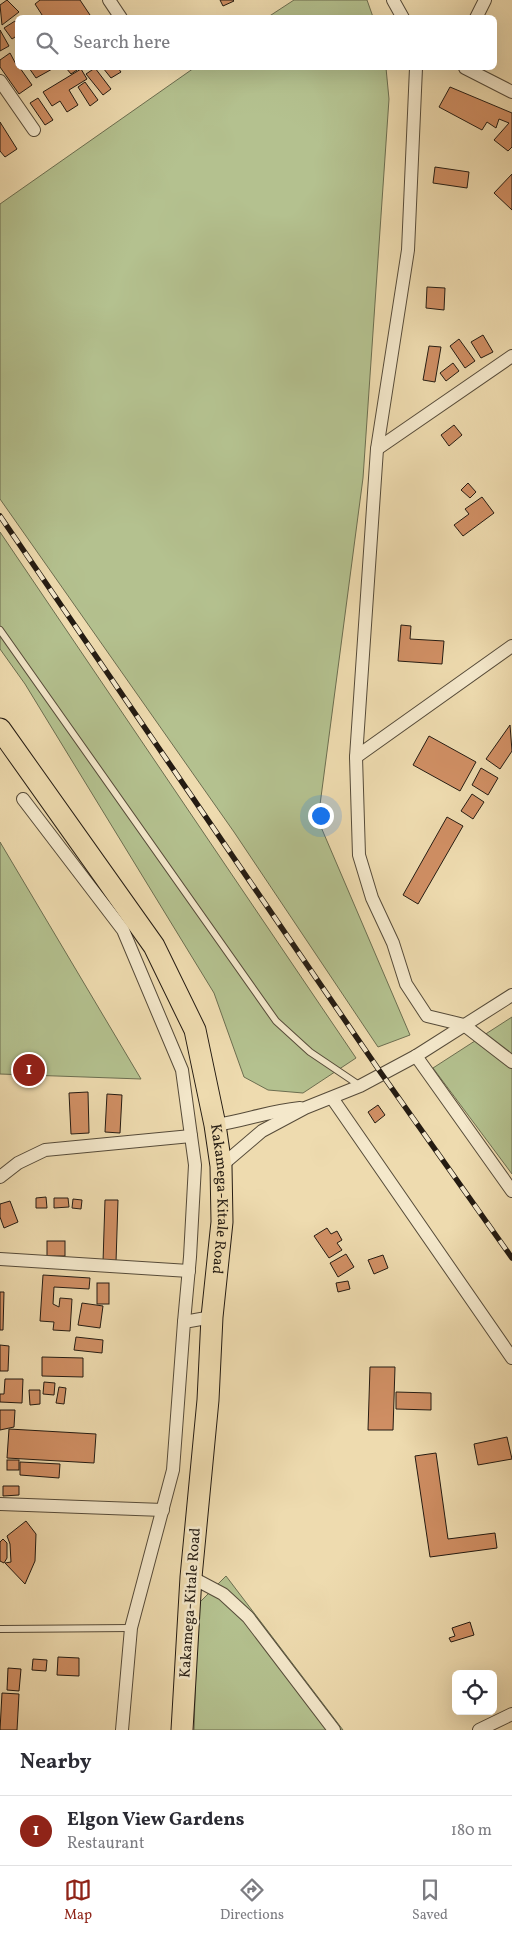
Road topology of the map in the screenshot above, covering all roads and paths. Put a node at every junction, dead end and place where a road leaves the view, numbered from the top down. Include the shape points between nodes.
1 (109, 0) edge
2 (393, 0) edge
3 (485, 0) edge
4 (119, 15) edge
5 (401, 15) edge
6 (478, 15) edge
7 (416, 70) edge
8 (469, 70) edge
9 (0, 81) edge
10 (512, 92) edge
11 (34, 130) dead end
12 (512, 356) edge
13 (377, 449) junction
14 (0, 630) edge
15 (512, 646) edge
16 (0, 729) edge
17 (356, 757) junction
18 (23, 799) dead end
19 (512, 995) edge
20 (464, 1025) junction
21 (416, 1056) junction
22 (512, 1062) edge
23 (360, 1086) junction
24 (332, 1098) junction
25 (305, 1108) junction
26 (216, 1125) junction
27 (191, 1136) junction
28 (221, 1166) junction
29 (0, 1177) edge
30 (512, 1191) edge
31 (0, 1259) edge
32 (189, 1271) junction
33 (212, 1317) junction
34 (184, 1322) junction
35 (512, 1358) edge
36 (0, 1504) edge
37 (163, 1510) junction
38 (191, 1577) junction
39 (131, 1628) junction
40 (0, 1629) edge
41 (512, 1714) edge
42 (122, 1730) edge
43 (182, 1730) edge
44 (334, 1730) edge
45 (479, 1730) edge

1 - 4 street
2 - 5 street
3 - 6 street
7 - 13 street via 408,250
8 - 10 street
9 - 11 street
12 - 13 street
13 - 17 street
14 - 23 lane via 276,1022 310,1052
15 - 17 street
16 - 26 highway, Kakamega-Kitale Road via 154,946 195,1030
17 - 20 street via 359,855 372,898 406,984 427,1016
18 - 27 street via 122,930 182,1070
19 - 20 street
20 - 21 street
20 - 22 street
21 - 23 street
21 - 30 street
23 - 24 street
24 - 25 street
24 - 35 street
25 - 26 street via 275,1110
25 - 28 street via 262,1131
26 - 28 highway, Kakamega-Kitale Road
27 - 29 street via 46,1150 18,1163
27 - 32 street via 195,1165
28 - 33 highway, Kakamega-Kitale Road via 222,1222
31 - 32 street
32 - 34 street
33 - 34 street
33 - 38 highway, Kakamega-Kitale Road via 208,1400
34 - 37 street via 173,1470
36 - 37 street
37 - 39 street
38 - 43 highway, Kakamega-Kitale Road
38 - 44 street via 223,1594 248,1617
39 - 40 lane
39 - 42 street
41 - 45 street

